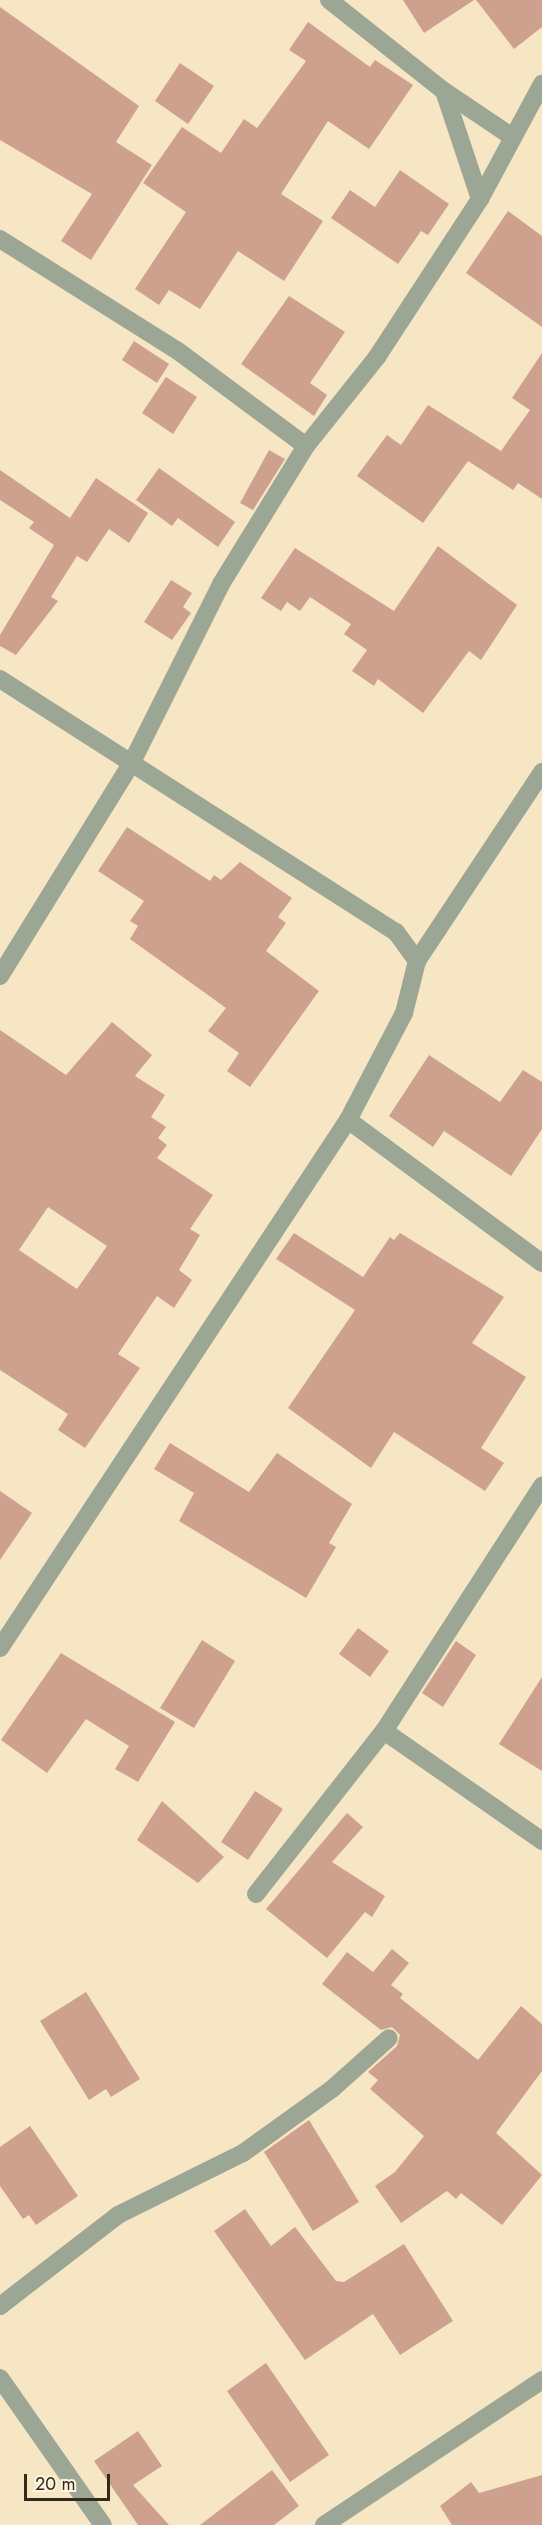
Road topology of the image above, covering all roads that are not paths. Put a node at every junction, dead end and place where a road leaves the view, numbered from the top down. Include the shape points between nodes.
1 (329, 0) edge
2 (542, 84) edge
3 (444, 92) junction
4 (511, 136) junction
5 (480, 198) junction
6 (0, 239) edge
7 (306, 446) junction
8 (0, 679) edge
9 (131, 764) junction
10 (542, 772) edge
11 (417, 961) junction
12 (0, 976) edge
13 (348, 1120) junction
14 (542, 1263) edge
15 (542, 1486) edge
16 (0, 1648) edge
17 (384, 1731) junction
18 (542, 1840) edge
19 (256, 1894) dead end
20 (389, 2038) dead end
21 (0, 2306) edge
22 (0, 2378) edge
23 (542, 2380) edge
24 (103, 2525) edge
25 (324, 2525) edge

1 - 3 street
2 - 4 street
3 - 4 street
3 - 5 street
4 - 5 street
5 - 7 street via 376,357
6 - 7 street via 178,351
7 - 9 street via 221,584
8 - 9 street
9 - 11 street via 396,932
9 - 12 street
10 - 11 street
11 - 13 street via 404,1012
13 - 14 street
13 - 16 street
15 - 17 street
17 - 18 street
17 - 19 street
20 - 21 street via 332,2089 243,2153 118,2215
22 - 24 street
23 - 25 street

